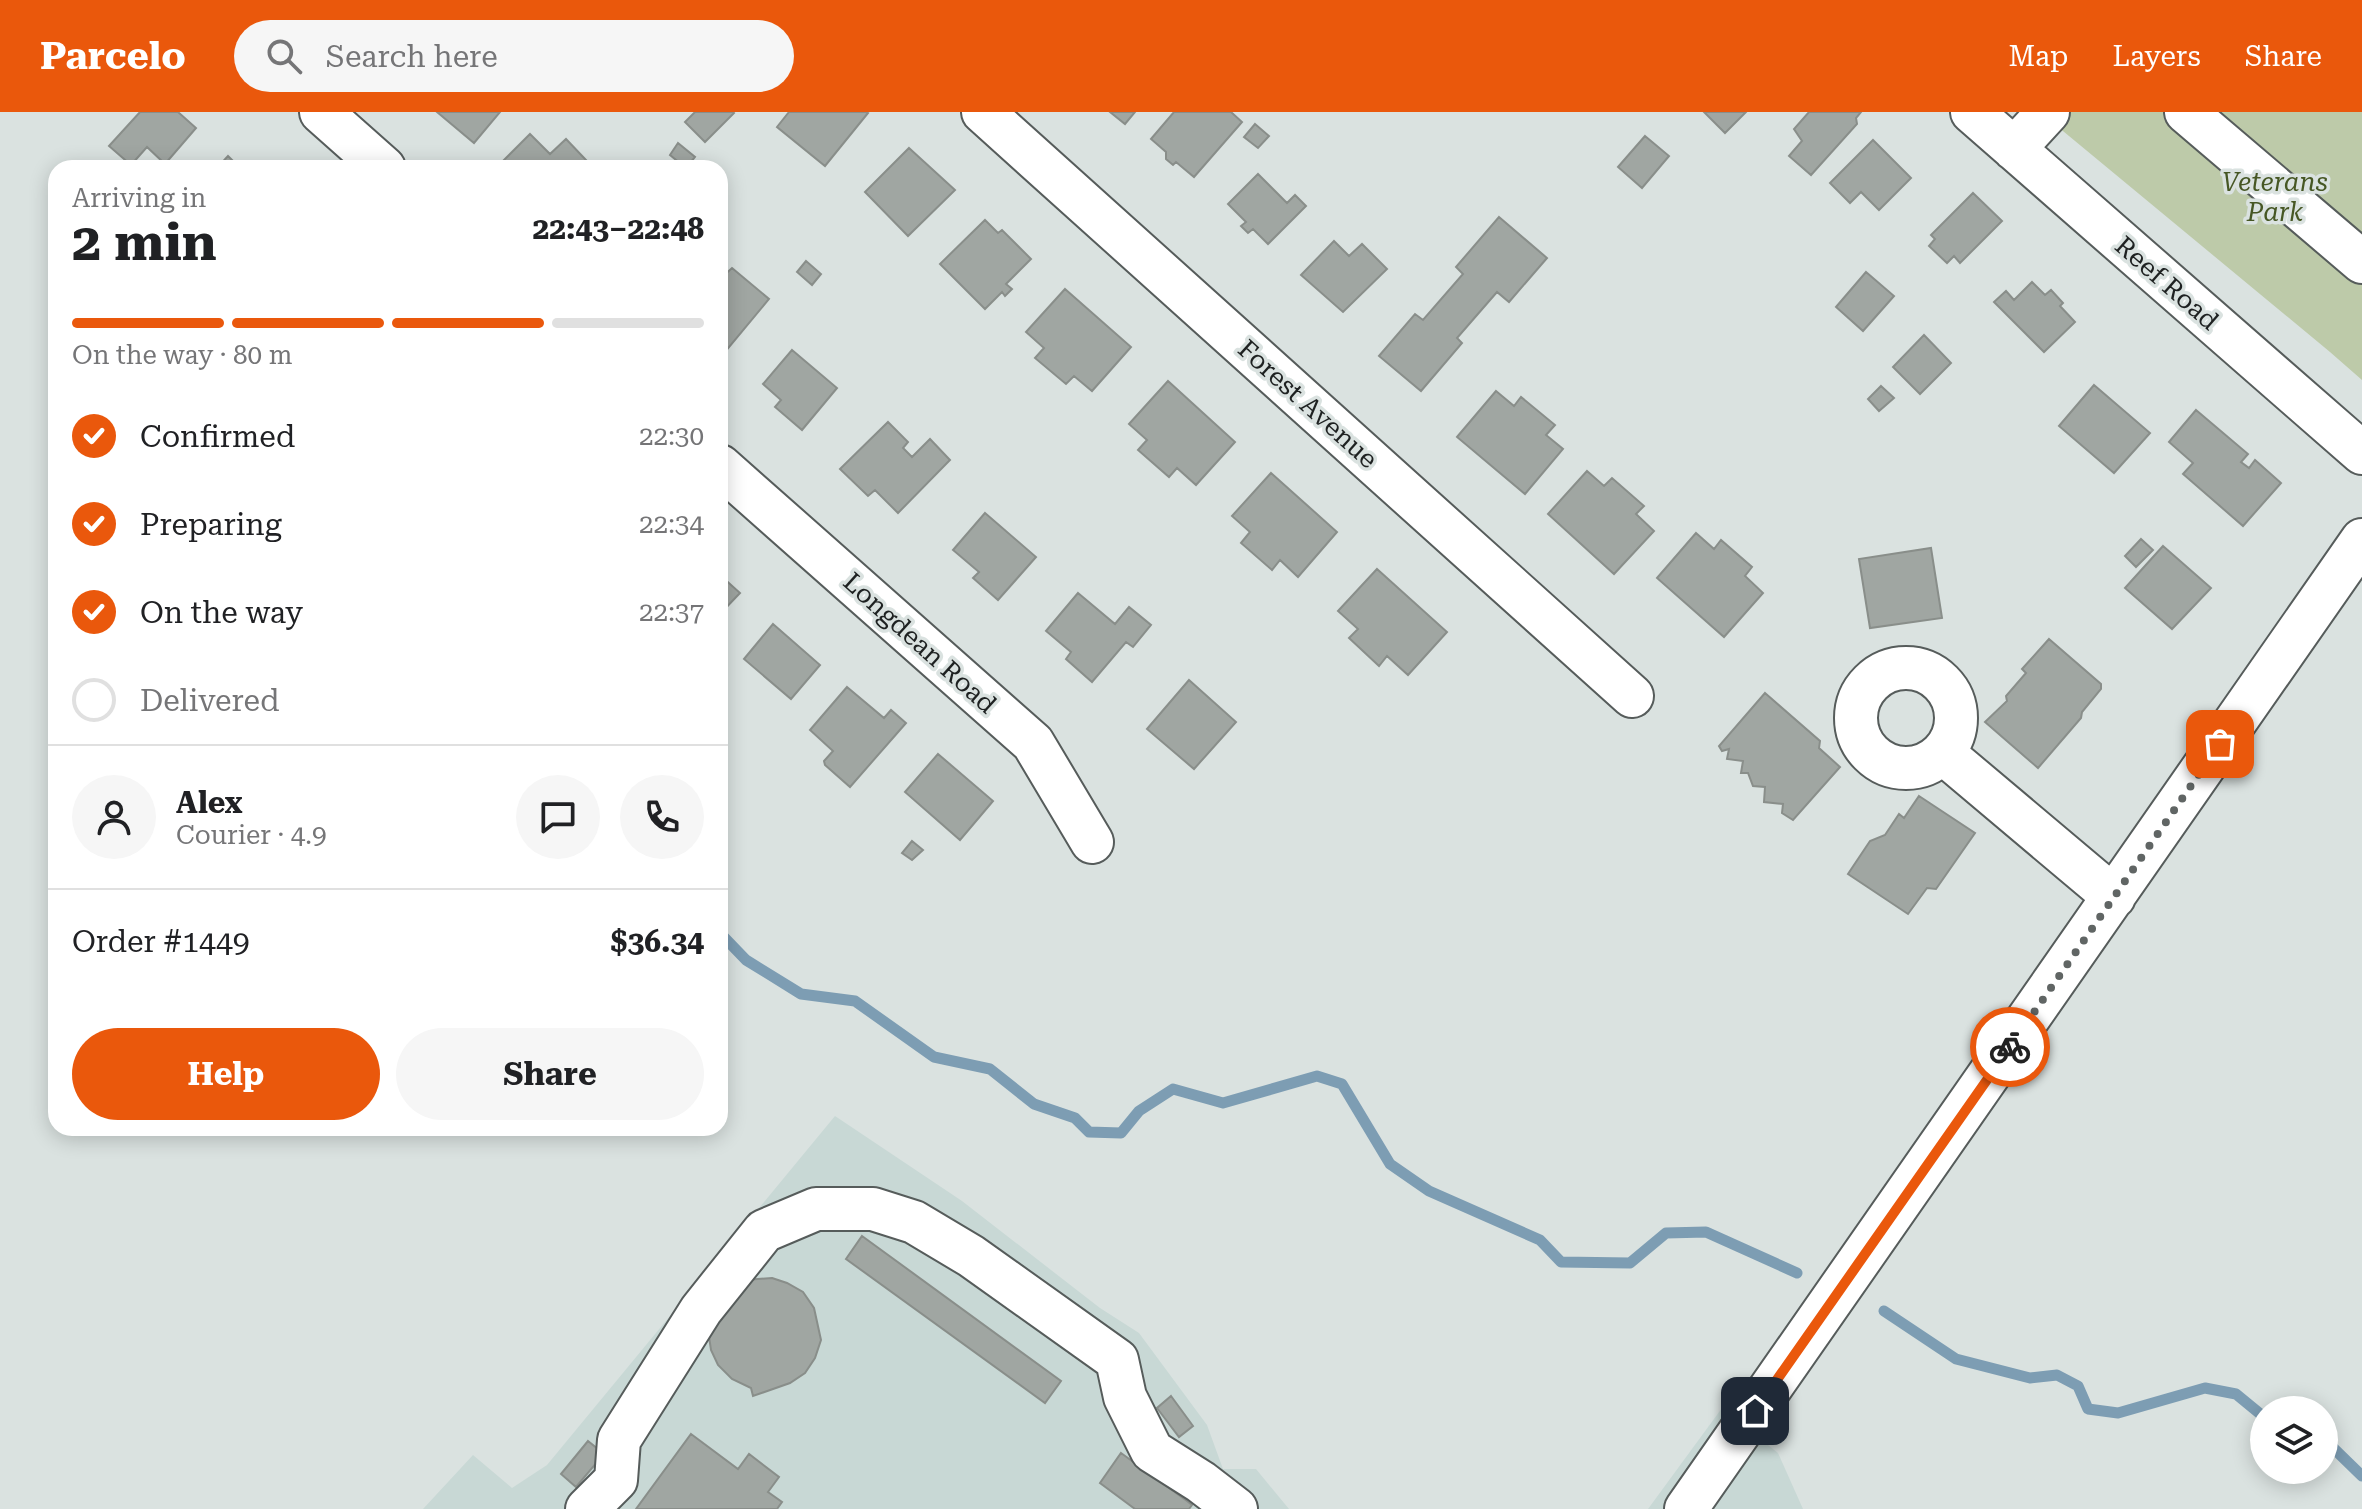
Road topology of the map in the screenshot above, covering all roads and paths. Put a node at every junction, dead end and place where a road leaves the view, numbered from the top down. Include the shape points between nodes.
1 (321, 112) edge
2 (983, 112) edge
3 (1972, 112) edge
4 (2048, 112) edge
5 (2186, 112) edge
6 (2014, 149) junction
7 (375, 160) edge
8 (2362, 262) edge
9 (2362, 453) edge
10 (728, 473) edge
11 (2362, 540) edge
12 (1862, 694) junction
13 (1632, 696) dead end
14 (1822, 736) dead end
15 (1943, 753) junction
16 (1092, 842) dead end
17 (2114, 897) junction
18 (587, 1509) edge
19 (1236, 1509) edge
20 (1686, 1509) edge

1 - 7 street
2 - 13 street, Forest Avenue
3 - 6 street, Reef Road
4 - 6 street
5 - 8 street
6 - 9 street, Reef Road
10 - 16 street, Longdean Road via 1033,743
11 - 17 street
12 - 14 street
12 - 15 street via 1856,723 1868,751 1880,761 1913,768
12 - 15 street via 1876,677 1898,668 1936,678 1955,705 1956,722
15 - 17 street
17 - 20 street
18 - 19 street via 616,1480 619,1440 701,1310 764,1231 816,1209 873,1209 914,1222 971,1256 1117,1360 1125,1397 1152,1451

